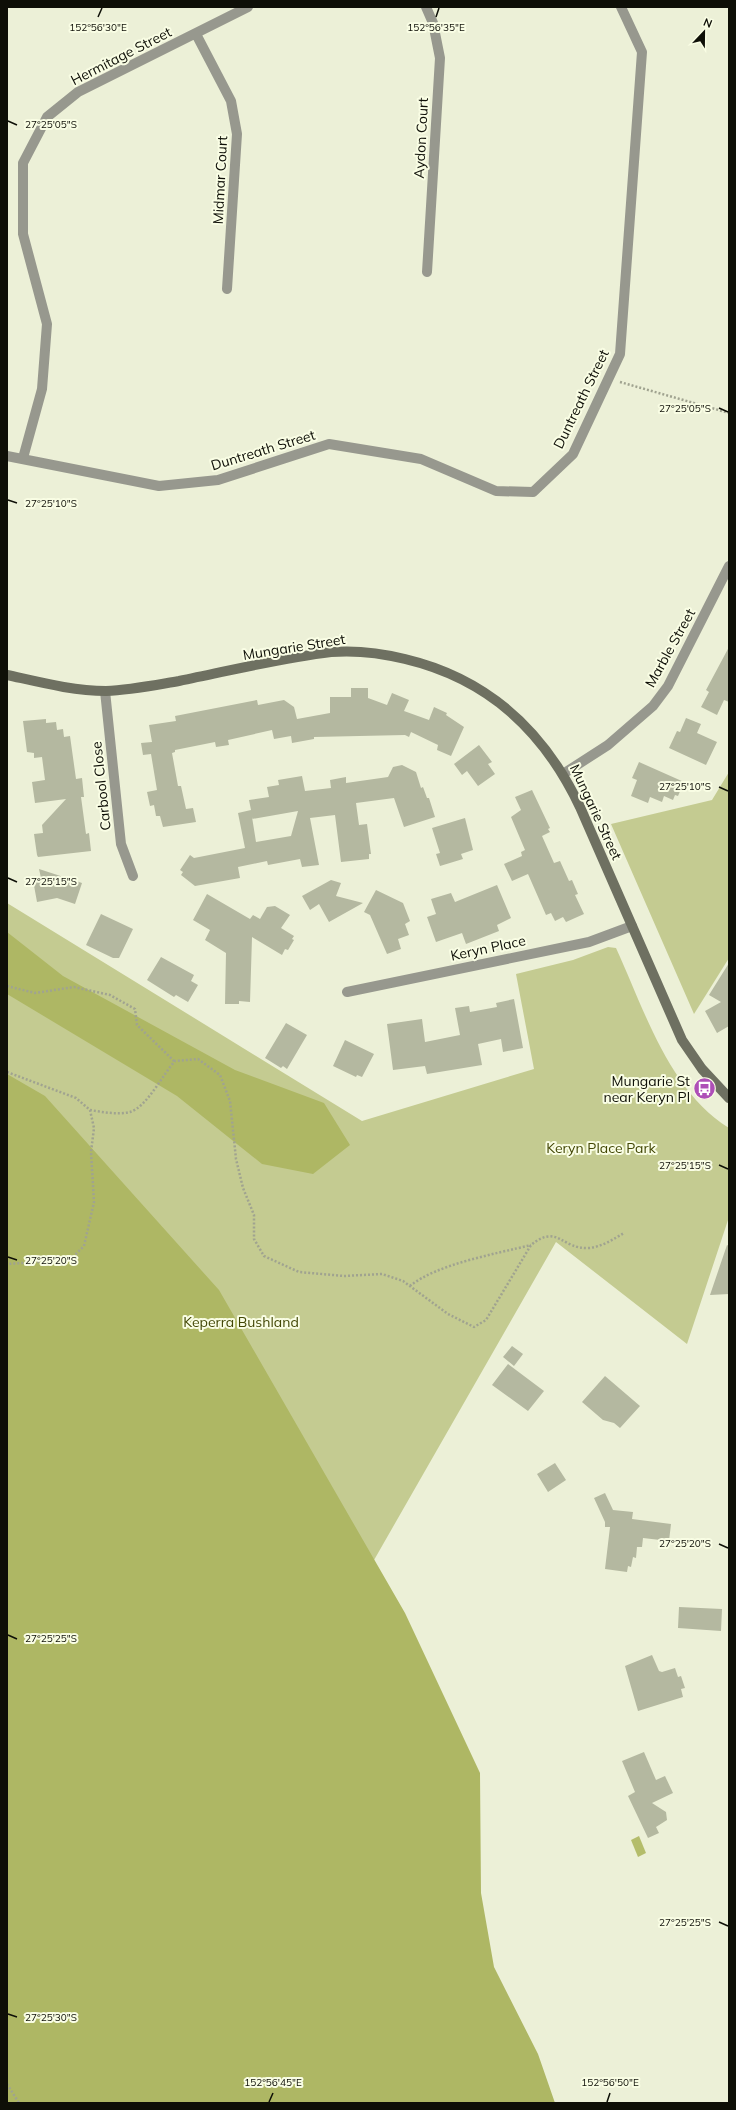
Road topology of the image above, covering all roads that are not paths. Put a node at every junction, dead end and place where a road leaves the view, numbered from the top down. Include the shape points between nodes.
1 (248, 7) edge
2 (426, 7) edge
3 (620, 7) edge
4 (196, 34) junction
5 (427, 272) dead end
6 (227, 289) dead end
7 (7, 456) edge
8 (23, 458) junction
9 (729, 566) edge
10 (7, 675) edge
11 (105, 691) junction
12 (563, 774) junction
13 (133, 876) dead end
14 (632, 926) junction
15 (347, 992) dead end
16 (729, 1098) edge

1 - 4 street, Hermitage Street
2 - 5 street, Aydon Court via 433,23 440,58
3 - 8 street, Duntreath Street via 642,52 620,354 573,454 533,492 496,491 421,459 329,444 218,480 159,486
4 - 6 street, Midmar Court via 231,101 237,134
4 - 8 street, Hermitage Street via 78,92 47,117 23,163 23,234 47,324 42,389
7 - 8 street, Duntreath Street
9 - 12 street, Marble Street via 668,686 653,706 608,745
10 - 11 street, Mungarie Street via 59,686
11 - 12 street, Mungarie Street via 168,683 332,652 393,656 416,661 454,676 494,698 524,723 551,754
11 - 13 street, Carbool Close via 122,844
12 - 14 street, Mungarie Street
14 - 15 street, Keryn Place via 589,942
14 - 16 street, Mungarie Street via 682,1040 702,1069

